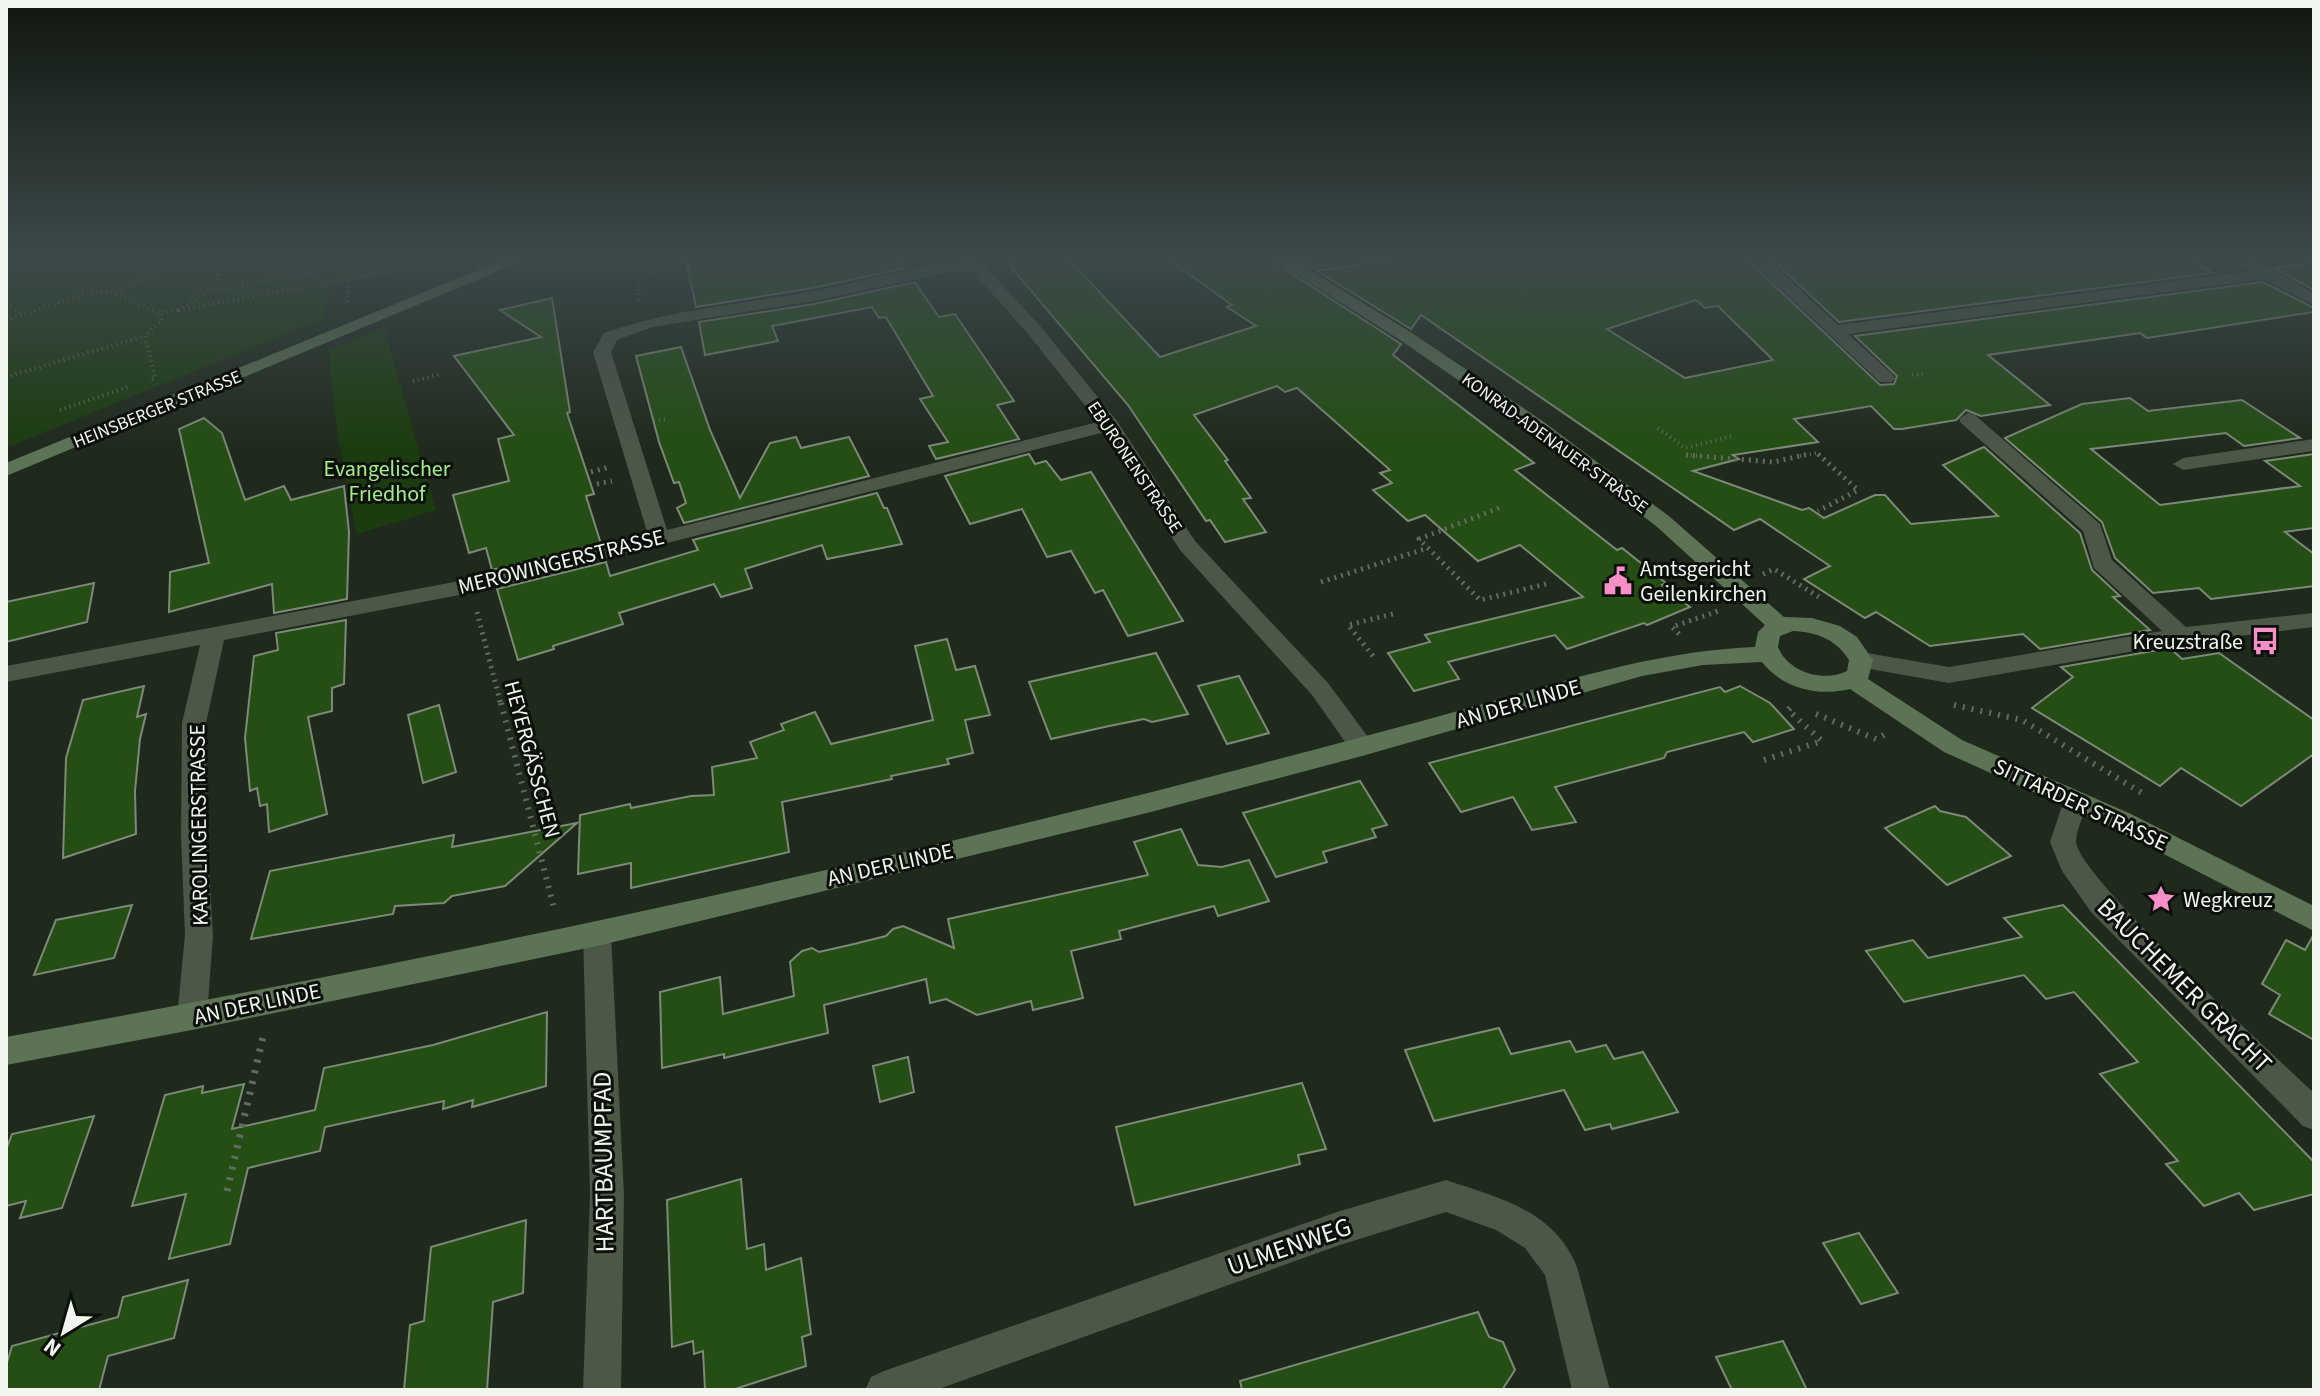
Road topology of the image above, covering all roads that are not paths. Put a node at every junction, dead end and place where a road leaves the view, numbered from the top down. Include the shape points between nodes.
1 (371, 320) edge
2 (669, 320) edge
3 (1025, 320) edge
4 (1379, 320) edge
5 (1825, 320) edge
6 (1912, 320) edge
7 (1836, 330) junction
8 (1886, 378) dead end
9 (1968, 419) dead end
10 (1110, 425) junction
11 (2314, 445) edge
12 (2183, 464) dead end
13 (6, 470) edge
14 (659, 537) junction
15 (2314, 620) edge
16 (1779, 625) junction
17 (214, 634) junction
18 (2181, 635) junction
19 (1768, 654) junction
20 (1857, 670) junction
21 (6, 674) edge
22 (1362, 747) junction
23 (2075, 801) junction
24 (2314, 919) edge
25 (597, 934) junction
26 (192, 1017) junction
27 (6, 1051) edge
28 (2314, 1115) edge
29 (602, 1390) edge
30 (884, 1390) edge
31 (1591, 1390) edge

1 - 13 street, HEINSBERGER STRASSE
2 - 14 street, EBURONENSTRASSE via 610,337 602,352
3 - 10 street, EBURONENSTRASSE
4 - 16 street, KONRAD-ADENAUER-STRASSE via 1598,473 1705,556
5 - 7 street
6 - 7 street
7 - 8 street
9 - 18 street via 2093,529 2102,563
10 - 14 street, MEROWINGERSTRASSE
10 - 22 street, EBURONENSTRASSE via 1187,545 1320,689
11 - 12 street
14 - 17 street, MEROWINGERSTRASSE via 470,586
15 - 18 street
16 - 19 street via 1764,642
16 - 20 street via 1829,629 1850,643
17 - 21 street, MEROWINGERSTRASSE
17 - 26 street, KAROLINGERSTRASSE via 194,723 199,935
18 - 20 street via 1949,675
19 - 20 street via 1786,672 1829,685
19 - 22 street, AN DER LINDE via 1703,657 1642,668
20 - 23 street, SITTARDER STRASSE via 1953,746
22 - 25 street, AN DER LINDE
23 - 24 street, SITTARDER STRASSE via 2220,868
23 - 28 street, BAUCHEMER GRACHT via 2063,842 2101,904
25 - 26 street, AN DER LINDE
25 - 29 street, HARTBAUMPFAD via 607,1195
26 - 27 street, AN DER LINDE
30 - 31 street, ULMENWEG via 1340,1228 1446,1196 1505,1217 1537,1236 1560,1267

